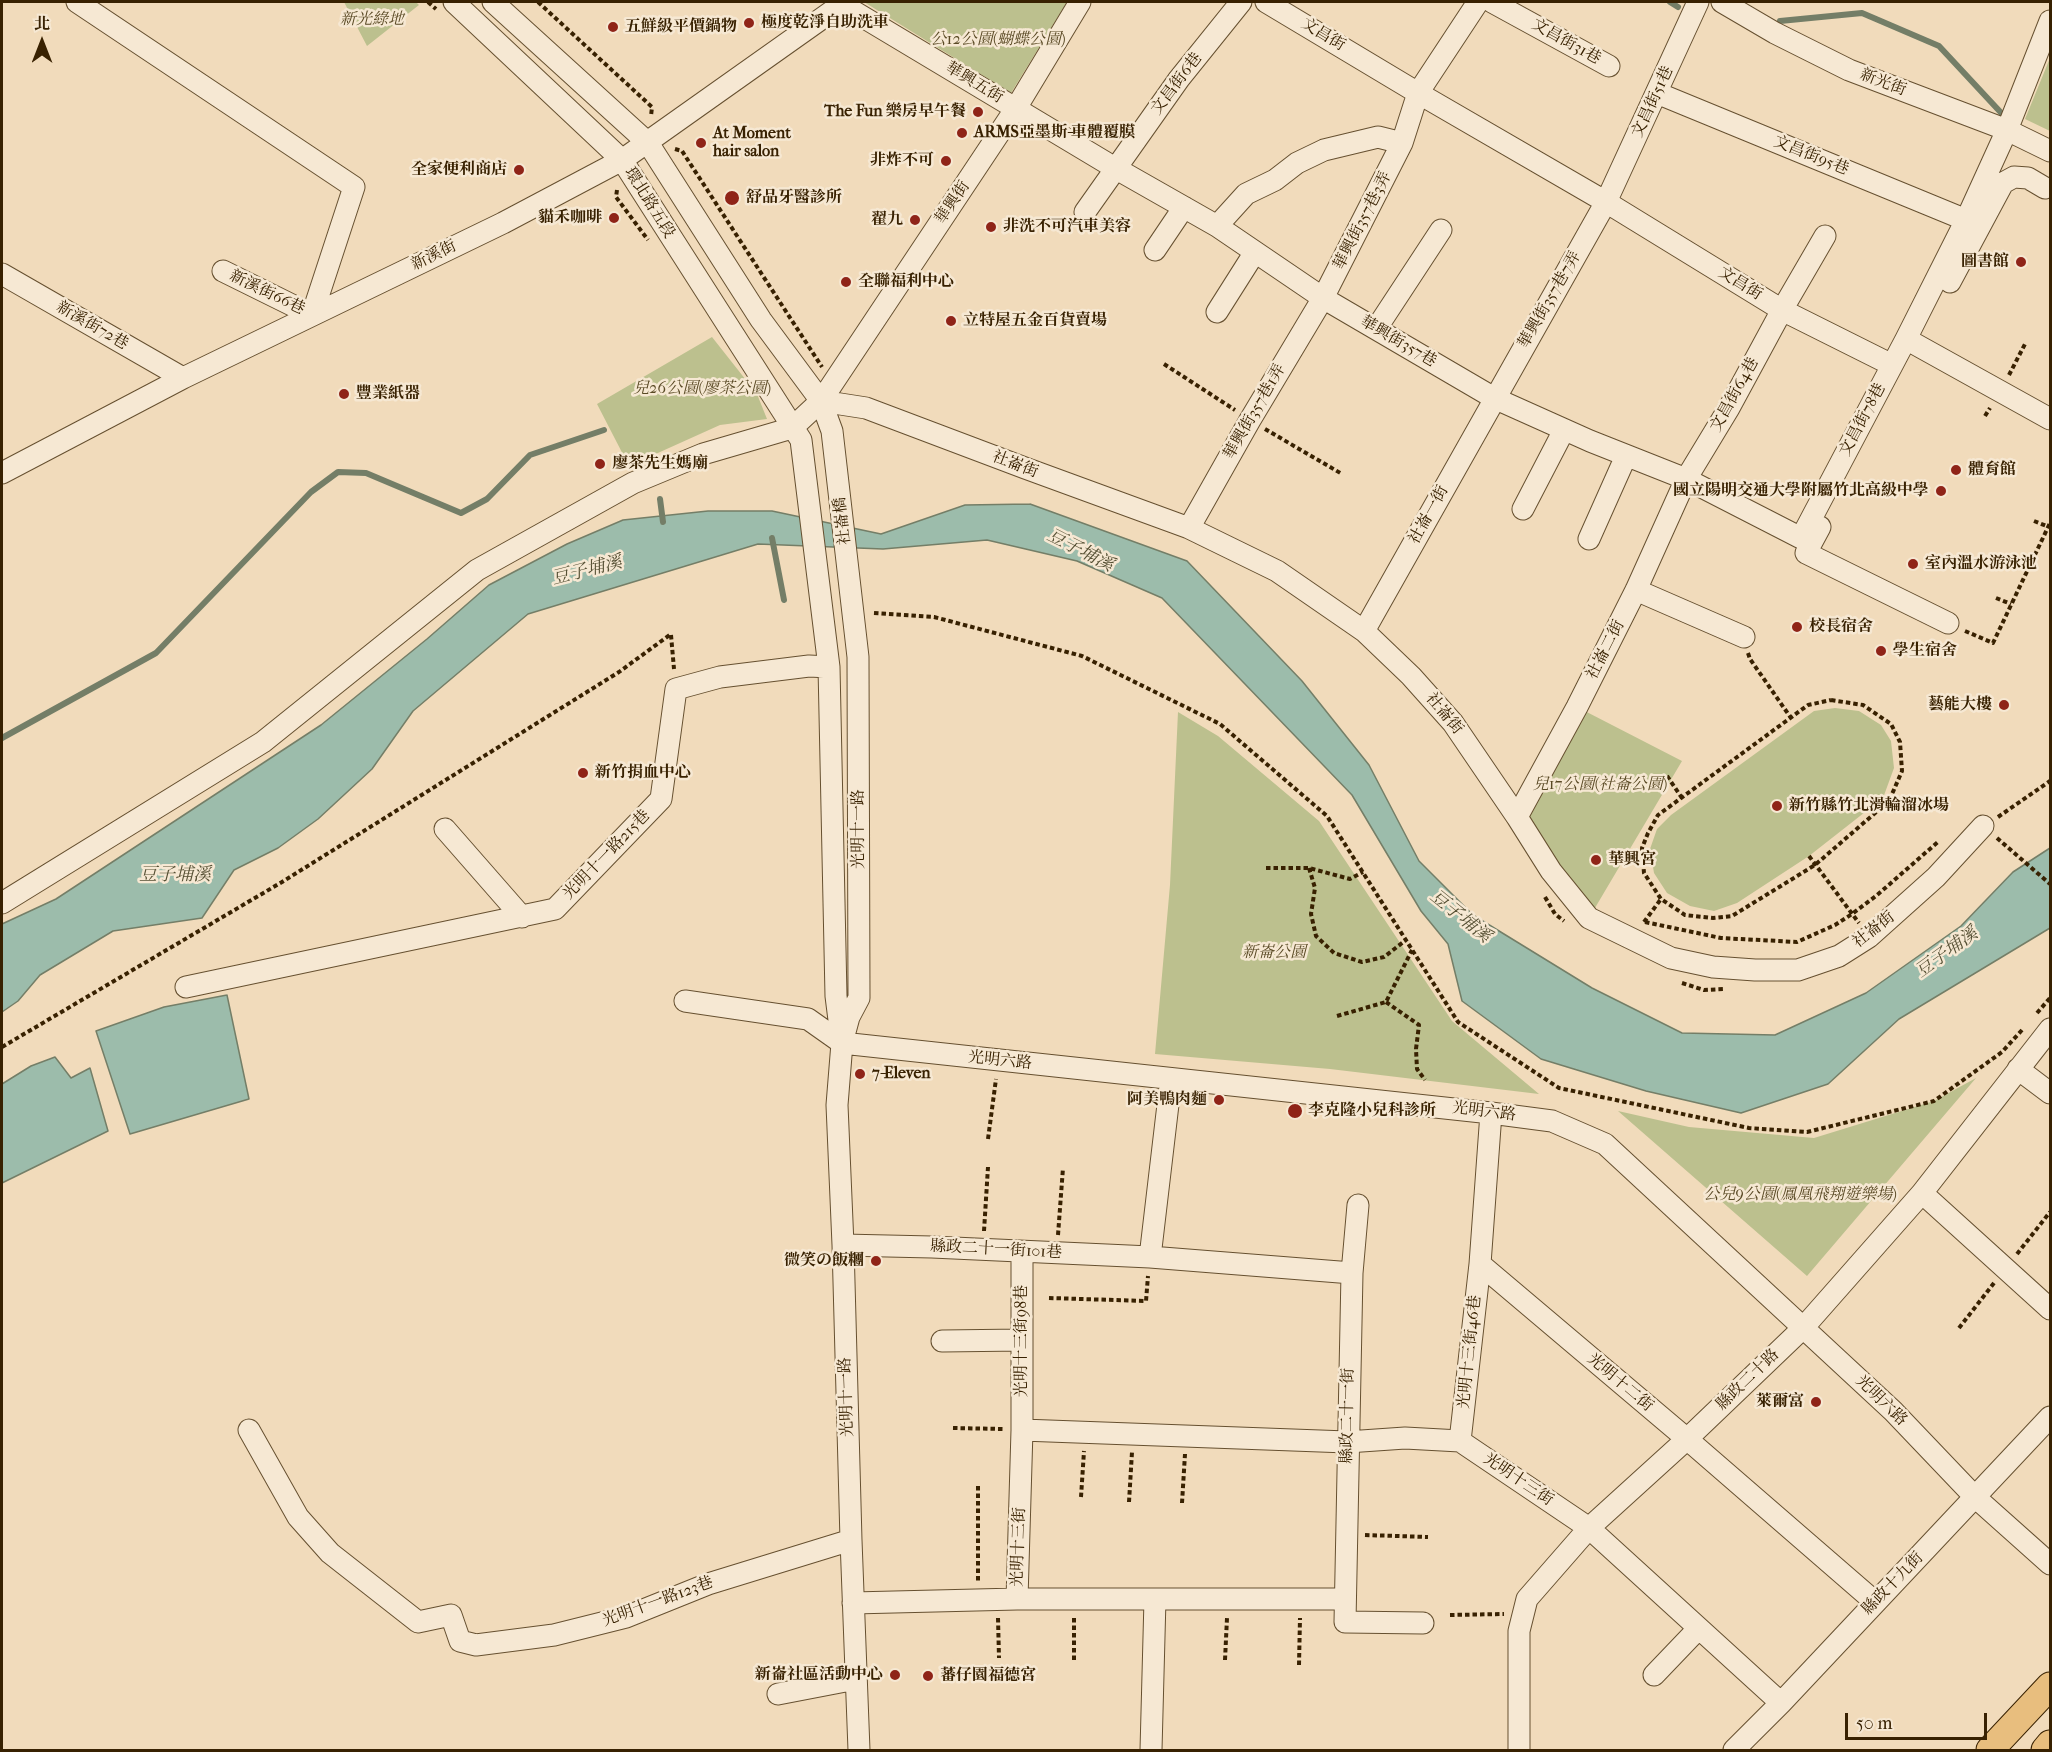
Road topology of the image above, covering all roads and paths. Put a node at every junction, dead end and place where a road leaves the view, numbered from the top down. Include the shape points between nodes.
1 (77, 2) edge
2 (428, 2) edge
3 (493, 2) edge
4 (841, 2) edge
5 (1080, 2) edge
6 (1241, 2) edge
7 (1266, 2) edge
8 (1478, 2) edge
9 (1492, 2) edge
10 (1698, 2) edge
11 (1722, 2) edge
12 (445, 5) edge
13 (2050, 21) edge
14 (1609, 66) dead end
15 (1418, 93) junction
16 (1657, 93) junction
17 (1016, 108) junction
18 (2007, 130) junction
19 (648, 143) junction
20 (1402, 143) junction
21 (2050, 151) edge
22 (622, 160) junction
23 (1115, 168) junction
24 (2045, 188) dead end
25 (1606, 202) junction
26 (1184, 207) junction
27 (1085, 212) dead end
28 (1966, 220) junction
29 (1217, 226) junction
30 (1441, 230) dead end
31 (1825, 236) dead end
32 (651, 245) dead end
33 (1155, 250) dead end
34 (1255, 252) junction
35 (223, 271) dead end
36 (2, 274) edge
37 (1323, 298) junction
38 (1782, 309) junction
39 (1217, 312) dead end
40 (312, 315) junction
41 (1376, 329) junction
42 (1912, 342) junction
43 (1892, 365) junction
44 (183, 378) junction
45 (1494, 398) junction
46 (821, 401) junction
47 (2050, 419) edge
48 (1564, 430) junction
49 (832, 431) joint
50 (797, 434) junction
51 (1626, 456) junction
52 (2, 473) edge
53 (1686, 479) junction
54 (1523, 509) dead end
55 (2034, 521) dead end
56 (2050, 525) edge
57 (1189, 528) junction
58 (1801, 538) joint
59 (1589, 539) dead end
60 (1636, 590) junction
61 (1996, 598) dead end
62 (2011, 604) junction
63 (864, 612) junction
64 (823, 614) joint
65 (1948, 623) joint
66 (1364, 631) junction
67 (1744, 638) joint
68 (829, 667) junction
69 (676, 688) junction
70 (1791, 718) junction
71 (1667, 776) dead end
72 (2050, 781) edge
73 (1682, 798) junction
74 (1517, 817) junction
75 (1983, 826) junction
76 (445, 830) dead end
77 (1939, 842) dead end
78 (1809, 856) dead end
79 (1815, 865) junction
80 (1266, 868) dead end
81 (1308, 868) junction
82 (1363, 872) junction
83 (2050, 884) edge
84 (1543, 894) dead end
85 (1661, 898) junction
86 (2, 903) edge
87 (1852, 914) junction
88 (522, 916) junction
89 (1571, 927) dead end
90 (1639, 931) junction
91 (1869, 937) junction
92 (1406, 940) junction
93 (1412, 950) junction
94 (1672, 980) dead end
95 (186, 987) dead end
96 (1727, 989) dead end
97 (2050, 998) edge
98 (685, 1001) dead end
99 (1386, 1002) junction
100 (1337, 1016) dead end
101 (2030, 1021) dead end
102 (2023, 1028) dead end
103 (2050, 1029) edge
104 (842, 1043) junction
105 (2, 1047) edge
106 (999, 1060) junction
107 (2018, 1069) junction
108 (1171, 1079) junction
109 (1425, 1080) dead end
110 (2050, 1093) edge
111 (1491, 1113) junction
112 (988, 1139) dead end
113 (988, 1167) dead end
114 (1063, 1168) dead end
115 (1922, 1193) junction
116 (1358, 1205) dead end
117 (2050, 1212) edge
118 (843, 1245) junction
119 (983, 1250) junction
120 (1022, 1252) junction
121 (1056, 1254) junction
122 (1150, 1257) junction
123 (1480, 1264) junction
124 (2006, 1268) junction
125 (1352, 1272) junction
126 (1049, 1298) dead end
127 (2049, 1305) edge
128 (1803, 1328) junction
129 (1959, 1328) dead end
130 (1022, 1340) junction
131 (942, 1341) dead end
132 (2050, 1417) edge
133 (952, 1428) dead end
134 (249, 1430) dead end
135 (1022, 1430) junction
136 (1085, 1432) junction
137 (1133, 1433) junction
138 (1186, 1435) junction
139 (1687, 1439) junction
140 (1460, 1441) junction
141 (1347, 1442) junction
142 (978, 1486) dead end
143 (1081, 1497) dead end
144 (1975, 1497) junction
145 (1129, 1502) dead end
146 (1182, 1503) dead end
147 (1589, 1528) junction
148 (1346, 1534) junction
149 (1428, 1537) dead end
150 (851, 1540) junction
151 (2050, 1564) edge
152 (998, 1599) junction
153 (1074, 1599) junction
154 (1155, 1599) junction
155 (1227, 1599) junction
156 (1300, 1599) junction
157 (1345, 1599) junction
158 (1875, 1602) junction
159 (853, 1603) junction
160 (1523, 1614) junction
161 (1450, 1615) dead end
162 (1423, 1623) dead end
163 (1698, 1629) junction
164 (999, 1658) dead end
165 (1225, 1660) dead end
166 (1074, 1662) dead end
167 (1299, 1665) dead end
168 (1654, 1675) dead end
169 (856, 1679) junction
170 (2050, 1686) edge
171 (778, 1694) dead end
172 (1781, 1703) junction
173 (2050, 1744) edge
174 (859, 1750) edge
175 (1151, 1750) edge
176 (1519, 1750) edge
177 (1734, 1750) edge
178 (1990, 1750) edge
179 (2045, 1750) edge

1 - 40 street via 354,188
2 - 12 path
3 - 19 street, 環北路五段
4 - 17 street, 華興五街
4 - 19 street, 新溪街
5 - 17 street, 華興街
6 - 23 street, 文昌街6巷
7 - 15 street, 文昌街
8 - 15 street
9 - 14 street, 文昌街31巷
10 - 16 street, 文昌街51巷
11 - 18 street, 新光街 via 1849,70
12 - 22 street, 環北路五段
13 - 18 street
15 - 20 street, 華興街357巷3弄
15 - 25 street, 文昌街
16 - 25 street, 文昌街51巷
16 - 28 street, 文昌街95巷
17 - 23 street, 華興街357巷
17 - 46 street, 華興街
18 - 21 street, 新光街
18 - 28 street
19 - 22 street, 新溪街
19 - 46 street, 環北路五段 via 761,320
20 - 29 street via 1378,137 1324,150 1246,194
20 - 37 street, 華興街357巷3弄
22 - 32 path via 616,197
22 - 40 street, 新溪街 via 503,223
22 - 50 street, 環北路五段
23 - 26 street, 華興街357巷
23 - 27 street, 文昌街6巷
24 - 42 street via 2028,178 2014,177 2003,183
25 - 38 street, 文昌街
25 - 45 street, 華興街357巷7弄
26 - 29 street, 華興街357巷
26 - 33 street
28 - 42 street
29 - 34 street, 華興街357巷
30 - 41 street
31 - 38 street, 文昌街64巷
34 - 37 street, 華興街357巷
34 - 39 street
35 - 40 street, 新溪街66巷
36 - 44 street, 新溪街72巷
37 - 41 street, 華興街357巷
37 - 57 street, 華興街357巷1弄
38 - 43 street, 文昌街
38 - 53 street, 文昌街64巷
40 - 44 street, 新溪街
41 - 45 street, 華興街357巷
42 - 43 street
42 - 47 street
42 - 65 street via 1806,553
43 - 58 street, 文昌街78巷
44 - 52 street, 新溪街
45 - 48 street, 華興街357巷
45 - 66 street, 社崙一街
46 - 49 street, 環北路五段
46 - 50 street, 華興街
46 - 57 street, 社崙街 via 866,408
48 - 51 street, 華興街357巷
48 - 54 street
49 - 63 street, 社崙橋
50 - 64 street, 社崙橋
50 - 86 street via 703,454 633,483 477,570 263,742
51 - 53 street, 華興街357巷
51 - 59 street
53 - 58 street, 華興街357巷
53 - 60 street, 社崙二街
55 - 56 path
56 - 62 path
57 - 66 street, 社崙街 via 1277,571
60 - 67 street
60 - 74 street, 社崙二街
61 - 62 path
62 - 65 path via 1992,643
63 - 82 path via 934,617 1082,656 1220,724 1327,816
63 - 104 street, 光明十一路 via 858,657 859,998
64 - 68 street, 光明十一路
66 - 74 street, 社崙街 via 1453,723
67 - 70 path via 1750,659
68 - 69 street via 809,666 720,678
68 - 104 street, 光明十一路 via 836,996
69 - 88 street, 光明十一路215巷 via 661,799 555,909
69 - 105 path via 671,634 619,672 282,882
70 - 73 path
70 - 79 path via 1808,705 1830,700 1863,705 1891,724 1900,741 1902,771 1889,801
71 - 73 path
72 - 75 path
73 - 85 path via 1658,815 1642,848 1644,873
74 - 90 street, 社崙街 via 1551,871 1588,918
75 - 83 path
75 - 91 street, 社崙街 via 1936,877
76 - 88 street
77 - 87 path
78 - 79 path
79 - 85 path via 1732,916 1686,915
79 - 87 path
80 - 81 path
81 - 82 path via 1350,879
81 - 92 path via 1315,888 1311,914 1316,936 1334,953 1362,962 1384,957
82 - 92 path
84 - 89 path via 1555,914
85 - 90 path
87 - 90 path via 1797,942
87 - 91 path
88 - 95 street, 光明十一路215巷
90 - 91 street, 社崙街 via 1671,958 1713,967 1787,970 1839,956
92 - 93 path
93 - 99 path
93 - 102 path via 1458,1022 1559,1088 1749,1128 1807,1132 1934,1101 2002,1052
94 - 96 path via 1704,990
97 - 101 path
98 - 104 street, 光明六路 via 808,1019
99 - 100 path
99 - 109 path via 1419,1025 1417,1069
103 - 107 street, 縣政二十路
104 - 106 street, 光明六路
104 - 118 street, 光明十一路 via 837,1105
106 - 108 street, 光明六路
106 - 112 path
107 - 110 street
107 - 115 street, 縣政二十路
108 - 111 street, 光明六路
108 - 122 street
111 - 123 street
111 - 128 street, 光明六路 via 1552,1121 1605,1144
113 - 119 path
114 - 121 path
115 - 124 street
115 - 128 street, 縣政二十路
116 - 125 street, 縣政二十一街
117 - 124 path
118 - 119 street, 縣政二十一街101巷
118 - 150 street, 光明十一路
119 - 120 street, 縣政二十一街101巷
120 - 121 street, 縣政二十一街101巷
120 - 130 street, 光明十三街98巷
121 - 122 street, 縣政二十一街101巷
122 - 125 street
122 - 126 path via 1146,1301
123 - 139 street, 光明十二街
123 - 140 street, 光明十三街46巷
124 - 127 street
124 - 129 path
125 - 141 street, 縣政二十一街
128 - 139 street, 縣政二十路
128 - 144 street, 光明六路 via 1893,1411
130 - 131 street
130 - 135 street, 光明十三街98巷
132 - 144 street, 縣政十九街
133 - 135 path
134 - 150 street, 光明十一路123巷 via 298,1517 330,1553 418,1622 451,1615 460,1641 476,1645 554,1635 626,1617 708,1584
135 - 136 street
135 - 152 street, 光明十三街
136 - 137 street
136 - 143 path
137 - 138 street
137 - 145 path
138 - 141 street
138 - 146 path
139 - 147 street, 縣政二十路
139 - 158 street, 光明十二街
140 - 141 street via 1405,1438
140 - 147 street, 光明十三街
141 - 148 street, 縣政二十一街
142 - 152 path
144 - 151 street, 光明六路
144 - 158 street, 縣政十九街
147 - 160 street, 縣政二十路 via 1527,1599
147 - 163 street, 光明十三街
148 - 149 path
148 - 157 street, 縣政二十一街
150 - 159 street, 光明十一路
152 - 153 street
152 - 159 street
152 - 164 path
153 - 154 street
153 - 166 path
154 - 155 street
154 - 175 street
155 - 156 street
155 - 165 path
156 - 157 street
156 - 167 path
157 - 162 street, 縣政二十一街 via 1345,1622
158 - 172 street, 縣政十九街
159 - 169 street, 光明十一路
160 - 161 path
160 - 176 street, 縣政二十路 via 1519,1631
163 - 168 street
163 - 172 street, 光明十三街
169 - 171 street
169 - 174 street, 光明十一路
170 - 178 main road
172 - 177 street, 縣政十九街
173 - 179 main road

